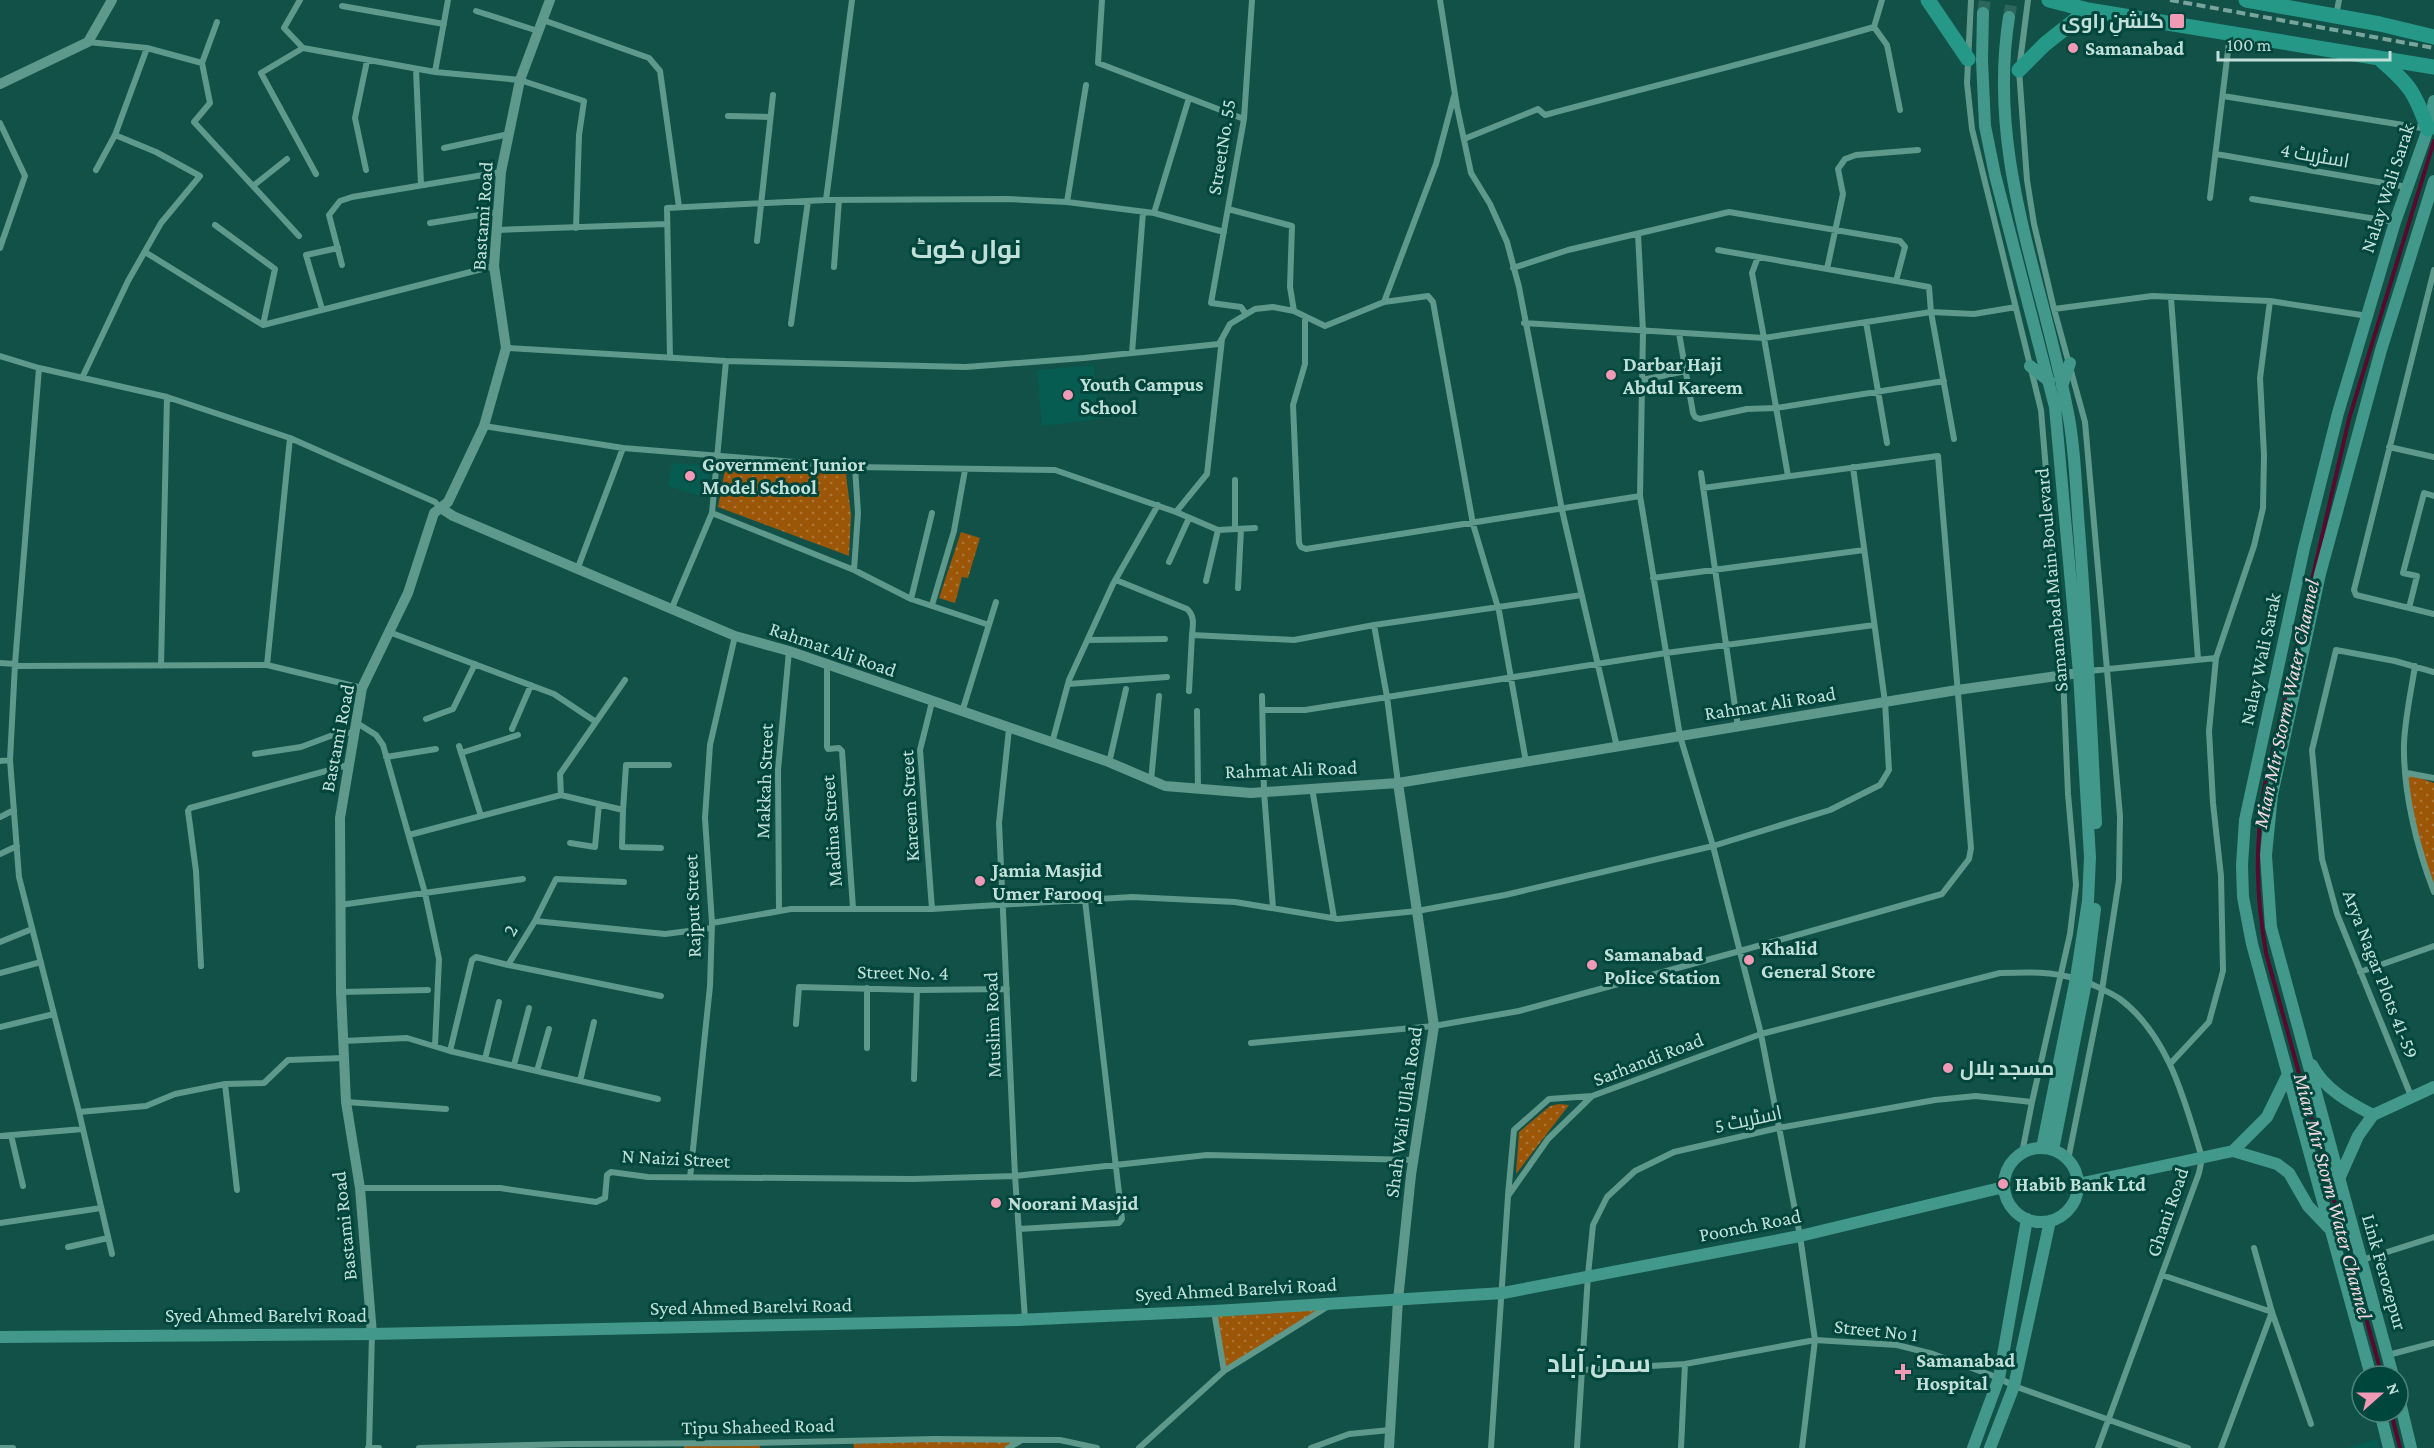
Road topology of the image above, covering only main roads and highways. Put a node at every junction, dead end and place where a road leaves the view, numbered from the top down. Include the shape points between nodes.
1 (1928, 0) edge
2 (2049, 0) edge
3 (2246, 0) edge
4 (2088, 10) junction
5 (1983, 13) tunnel mouth
6 (2009, 17) tunnel mouth
7 (2434, 37) edge
8 (1968, 59) road end
9 (2381, 60) junction
10 (2434, 67) edge
11 (2019, 70) road end
12 (2434, 101) edge
13 (2428, 129) junction
14 (2434, 181) edge
15 (2070, 363) road end
16 (2030, 366) road end
17 (2049, 381) junction
18 (2062, 386) junction
19 (2304, 548) junction
20 (2325, 554) junction
21 (2084, 672) junction
22 (2306, 1053) junction
23 (2289, 1074) junction
24 (2434, 1087) edge
25 (2373, 1115) junction
26 (2048, 1149) junction
27 (2233, 1151) junction
28 (2339, 1179) junction
29 (2078, 1184) junction
30 (2004, 1187) junction
31 (2027, 1219) junction
32 (2050, 1221) junction
33 (2332, 1232) junction
34 (1503, 1293) joint
35 (0, 1336) edge
36 (2368, 1364) edge
37 (2391, 1364) edge
38 (2383, 1424) edge
39 (2405, 1424) edge
40 (1973, 1448) edge
41 (1990, 1448) edge
42 (2389, 1448) edge
43 (2411, 1448) edge

1 - 8 main road
2 - 4 main road
3 - 7 main road
4 - 9 main road
4 - 11 main road
5 - 17 main road, Samanabad Main Boulevard via 1985,126
6 - 18 main road, Samanabad Main Boulevard via 2002,97 2008,159
9 - 10 main road
9 - 13 main road via 2410,87
12 - 13 main road, Nalay Wali Sarak
13 - 19 main road, Nalay Wali Sarak via 2395,222 2338,413
14 - 20 main road, Nalay Wali Sarak via 2380,350
15 - 18 main road
16 - 17 main road
17 - 21 main road, Samanabad Main Boulevard
18 - 21 main road, Samanabad Main Boulevard via 2068,409
19 - 20 main road
19 - 23 main road, Nalay Wali Sarak via 2245,820 2242,865 2243,897 2252,944
20 - 22 main road, Nalay Wali Sarak via 2272,795 2266,855 2271,927
21 - 26 main road, Samanabad Main Boulevard via 2088,901 2081,980
22 - 25 main road via 2316,1072 2333,1090
22 - 28 main road, Nalay Wali Sarak
23 - 27 main road via 2267,1117
23 - 33 main road, Nalay Wali Sarak
24 - 25 main road
25 - 28 main road via 2358,1136
26 - 29 main road via 2068,1160
26 - 30 main road via 2022,1153 2009,1168
27 - 29 main road
27 - 33 main road via 2269,1161 2289,1173 2308,1206
28 - 37 main road, Link Ferozepur
29 - 32 main road via 2071,1208
30 - 31 main road via 2011,1206
30 - 34 main road, Poonch Road via 1800,1236
31 - 32 main road
31 - 40 main road via 1999,1378
32 - 41 main road via 2013,1386
33 - 36 main road, Link Ferozepur
34 - 35 main road, Syed Ahmed Barelvi Road via 1026,1319 372,1334
38 - 42 main road
39 - 43 main road

